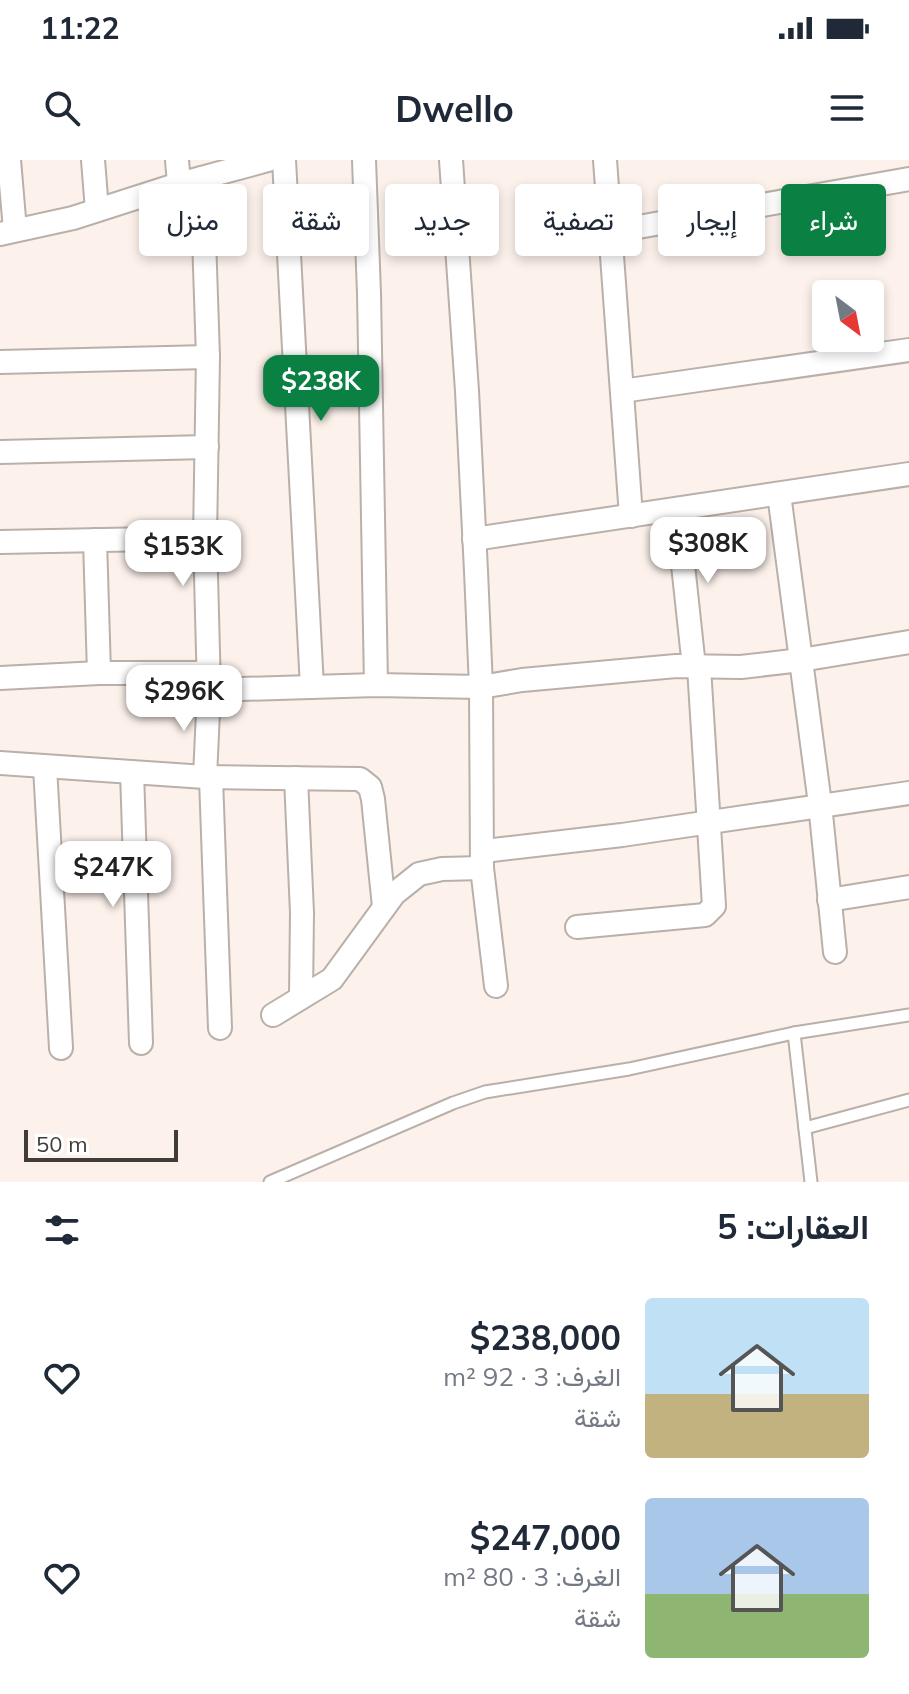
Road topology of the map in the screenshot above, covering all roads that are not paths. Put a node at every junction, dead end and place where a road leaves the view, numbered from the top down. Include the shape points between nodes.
1 (9, 160) edge
2 (93, 160) edge
3 (177, 160) edge
4 (268, 160) edge
5 (284, 160) edge
6 (364, 160) edge
7 (451, 160) edge
8 (605, 160) edge
9 (226, 166) edge
10 (202, 178) junction
11 (909, 179) edge
12 (179, 184) joint
13 (607, 184) edge
14 (139, 197) edge
15 (97, 210) junction
16 (642, 226) edge
17 (8, 232) edge
18 (612, 256) edge
19 (909, 350) edge
20 (208, 357) junction
21 (0, 362) edge
22 (622, 391) junction
23 (207, 447) junction
24 (0, 452) edge
25 (909, 474) edge
26 (779, 494) junction
27 (677, 509) junction
28 (631, 516) junction
29 (205, 538) junction
30 (474, 539) junction
31 (95, 540) junction
32 (0, 542) edge
33 (909, 642) edge
34 (801, 660) junction
35 (696, 667) junction
36 (99, 673) junction
37 (0, 678) edge
38 (209, 682) junction
39 (376, 685) junction
40 (312, 687) junction
41 (481, 687) junction
42 (0, 763) edge
43 (45, 767) junction
44 (132, 772) junction
45 (208, 778) junction
46 (296, 778) junction
47 (909, 793) edge
48 (820, 804) junction
49 (708, 821) junction
50 (483, 860) junction
51 (909, 887) edge
52 (829, 900) junction
53 (384, 907) junction
54 (577, 927) dead end
55 (835, 952) dead end
56 (496, 986) dead end
57 (301, 997) junction
58 (273, 1015) dead end
59 (909, 1015) edge
60 (220, 1028) dead end
61 (794, 1033) junction
62 (141, 1043) dead end
63 (61, 1048) dead end
64 (909, 1100) edge
65 (805, 1128) junction
66 (270, 1182) edge
67 (811, 1182) edge

1 - 17 street
2 - 15 street
3 - 12 street
4 - 9 street
5 - 40 street
6 - 39 street
7 - 30 street
8 - 13 street
9 - 10 street
10 - 12 street
10 - 20 street
11 - 16 street
14 - 15 street
15 - 17 street
18 - 22 street
19 - 22 street
20 - 21 street
20 - 23 street
22 - 28 street
23 - 24 street
23 - 29 street
25 - 26 street
26 - 27 street
26 - 34 street
27 - 28 street
27 - 35 street
28 - 30 street
29 - 31 street
29 - 38 street
30 - 41 street
31 - 32 street
31 - 36 street
33 - 34 street
34 - 35 street
34 - 48 street
35 - 41 street
35 - 49 street
36 - 37 street
36 - 38 street
38 - 40 street
38 - 45 street
39 - 40 street
39 - 41 street
41 - 50 street
42 - 43 street
43 - 44 street
43 - 63 street
44 - 45 street
44 - 62 street
45 - 46 street
45 - 60 street
46 - 53 street via 360,779 370,787
46 - 57 street
47 - 48 street
48 - 49 street
48 - 52 street
49 - 50 street
49 - 54 street via 715,899 711,912
50 - 53 street via 419,874
50 - 56 street
51 - 52 street
52 - 55 street
53 - 57 street via 332,979
57 - 58 street
59 - 61 lane
61 - 65 lane
61 - 66 lane via 629,1069 485,1092
64 - 65 lane
65 - 67 lane

